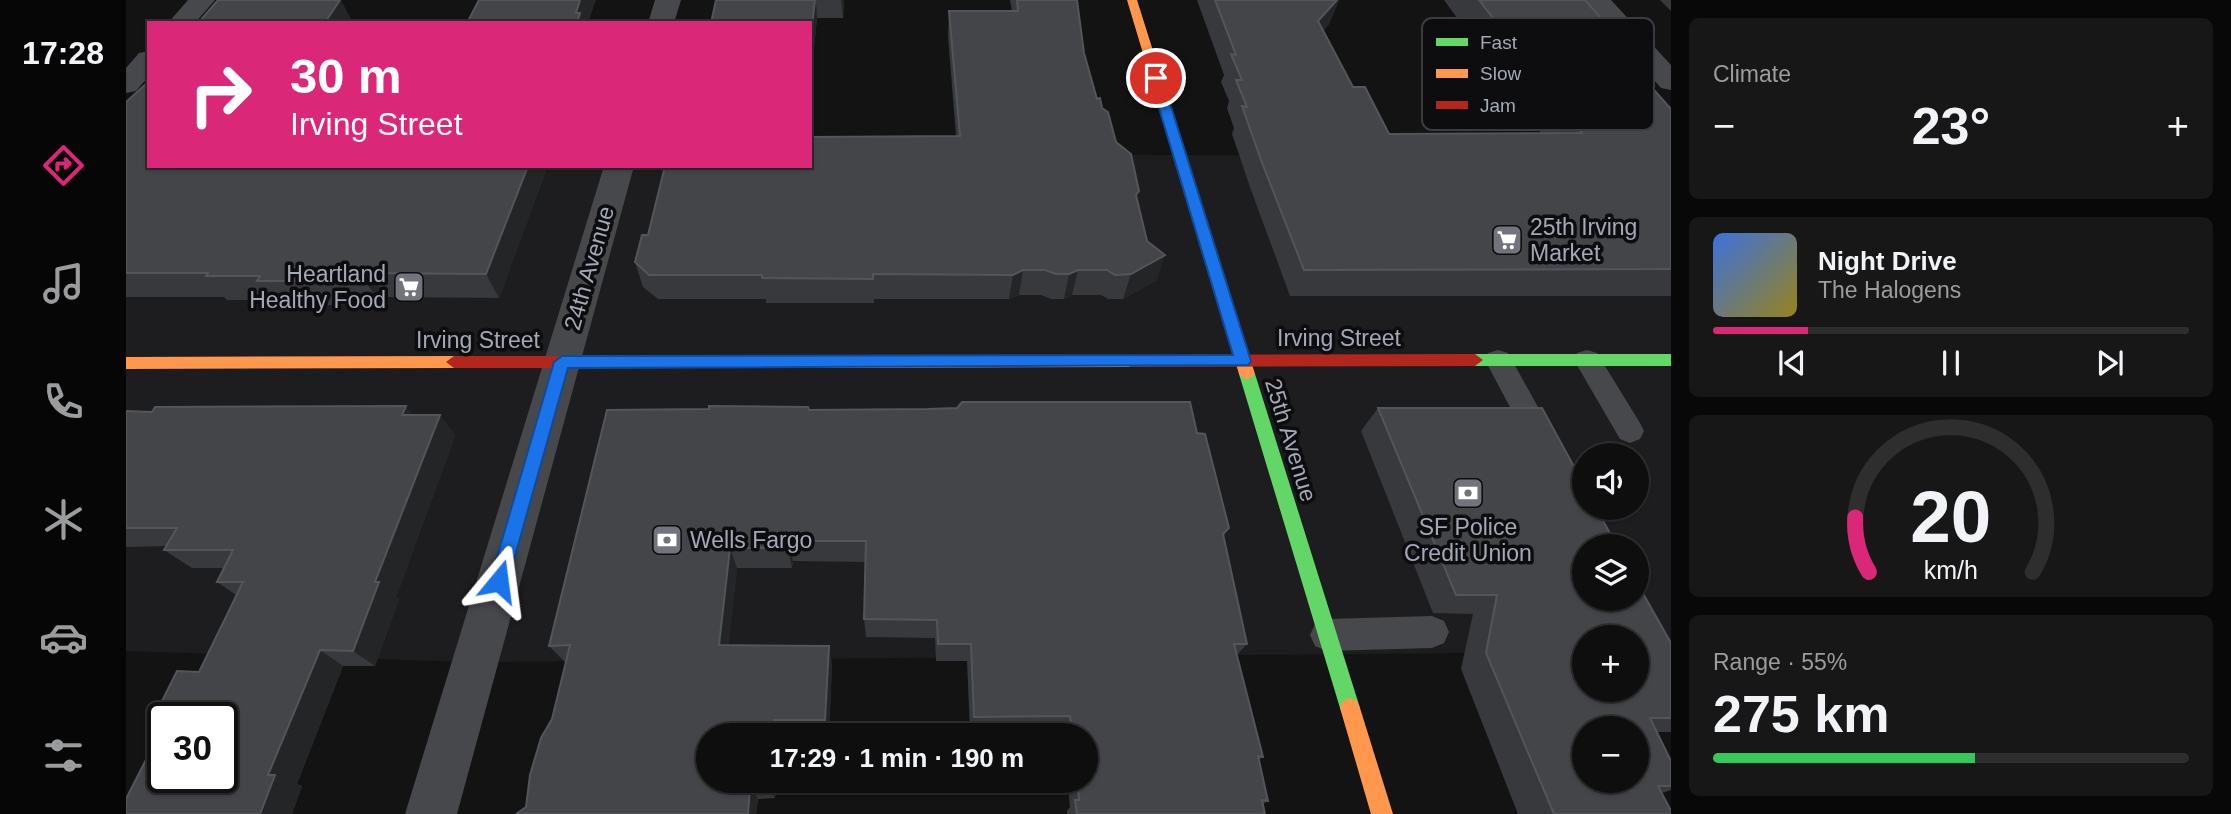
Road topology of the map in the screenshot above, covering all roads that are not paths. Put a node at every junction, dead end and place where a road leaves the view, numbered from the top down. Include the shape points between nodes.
1 (202, 0) edge
2 (668, 0) edge
3 (1132, 0) edge
4 (1597, 0) edge
5 (1613, 18) edge
6 (183, 21) edge
7 (662, 21) edge
8 (147, 62) edge
9 (1654, 63) edge
10 (1671, 82) edge
11 (126, 85) edge
12 (618, 168) edge
13 (1498, 360) junction
14 (1587, 360) junction
15 (1671, 360) edge
16 (1243, 361) junction
17 (562, 362) junction
18 (126, 363) edge
19 (1630, 431) dead end
20 (1538, 433) edge
21 (1432, 632) dead end
22 (1327, 635) junction
23 (431, 814) edge
24 (1382, 814) edge

1 - 6 street
2 - 7 street
3 - 16 street, 25th Avenue
4 - 5 street
8 - 11 street
9 - 10 street
12 - 17 street, 24th Avenue
13 - 14 street, Irving Street
13 - 16 street, Irving Street
13 - 20 lane
14 - 15 street, Irving Street
14 - 19 lane
16 - 17 street, Irving Street
16 - 22 street, 25th Avenue
17 - 18 street, Irving Street
17 - 23 street, 24th Avenue
21 - 22 lane
22 - 24 street, 25th Avenue

